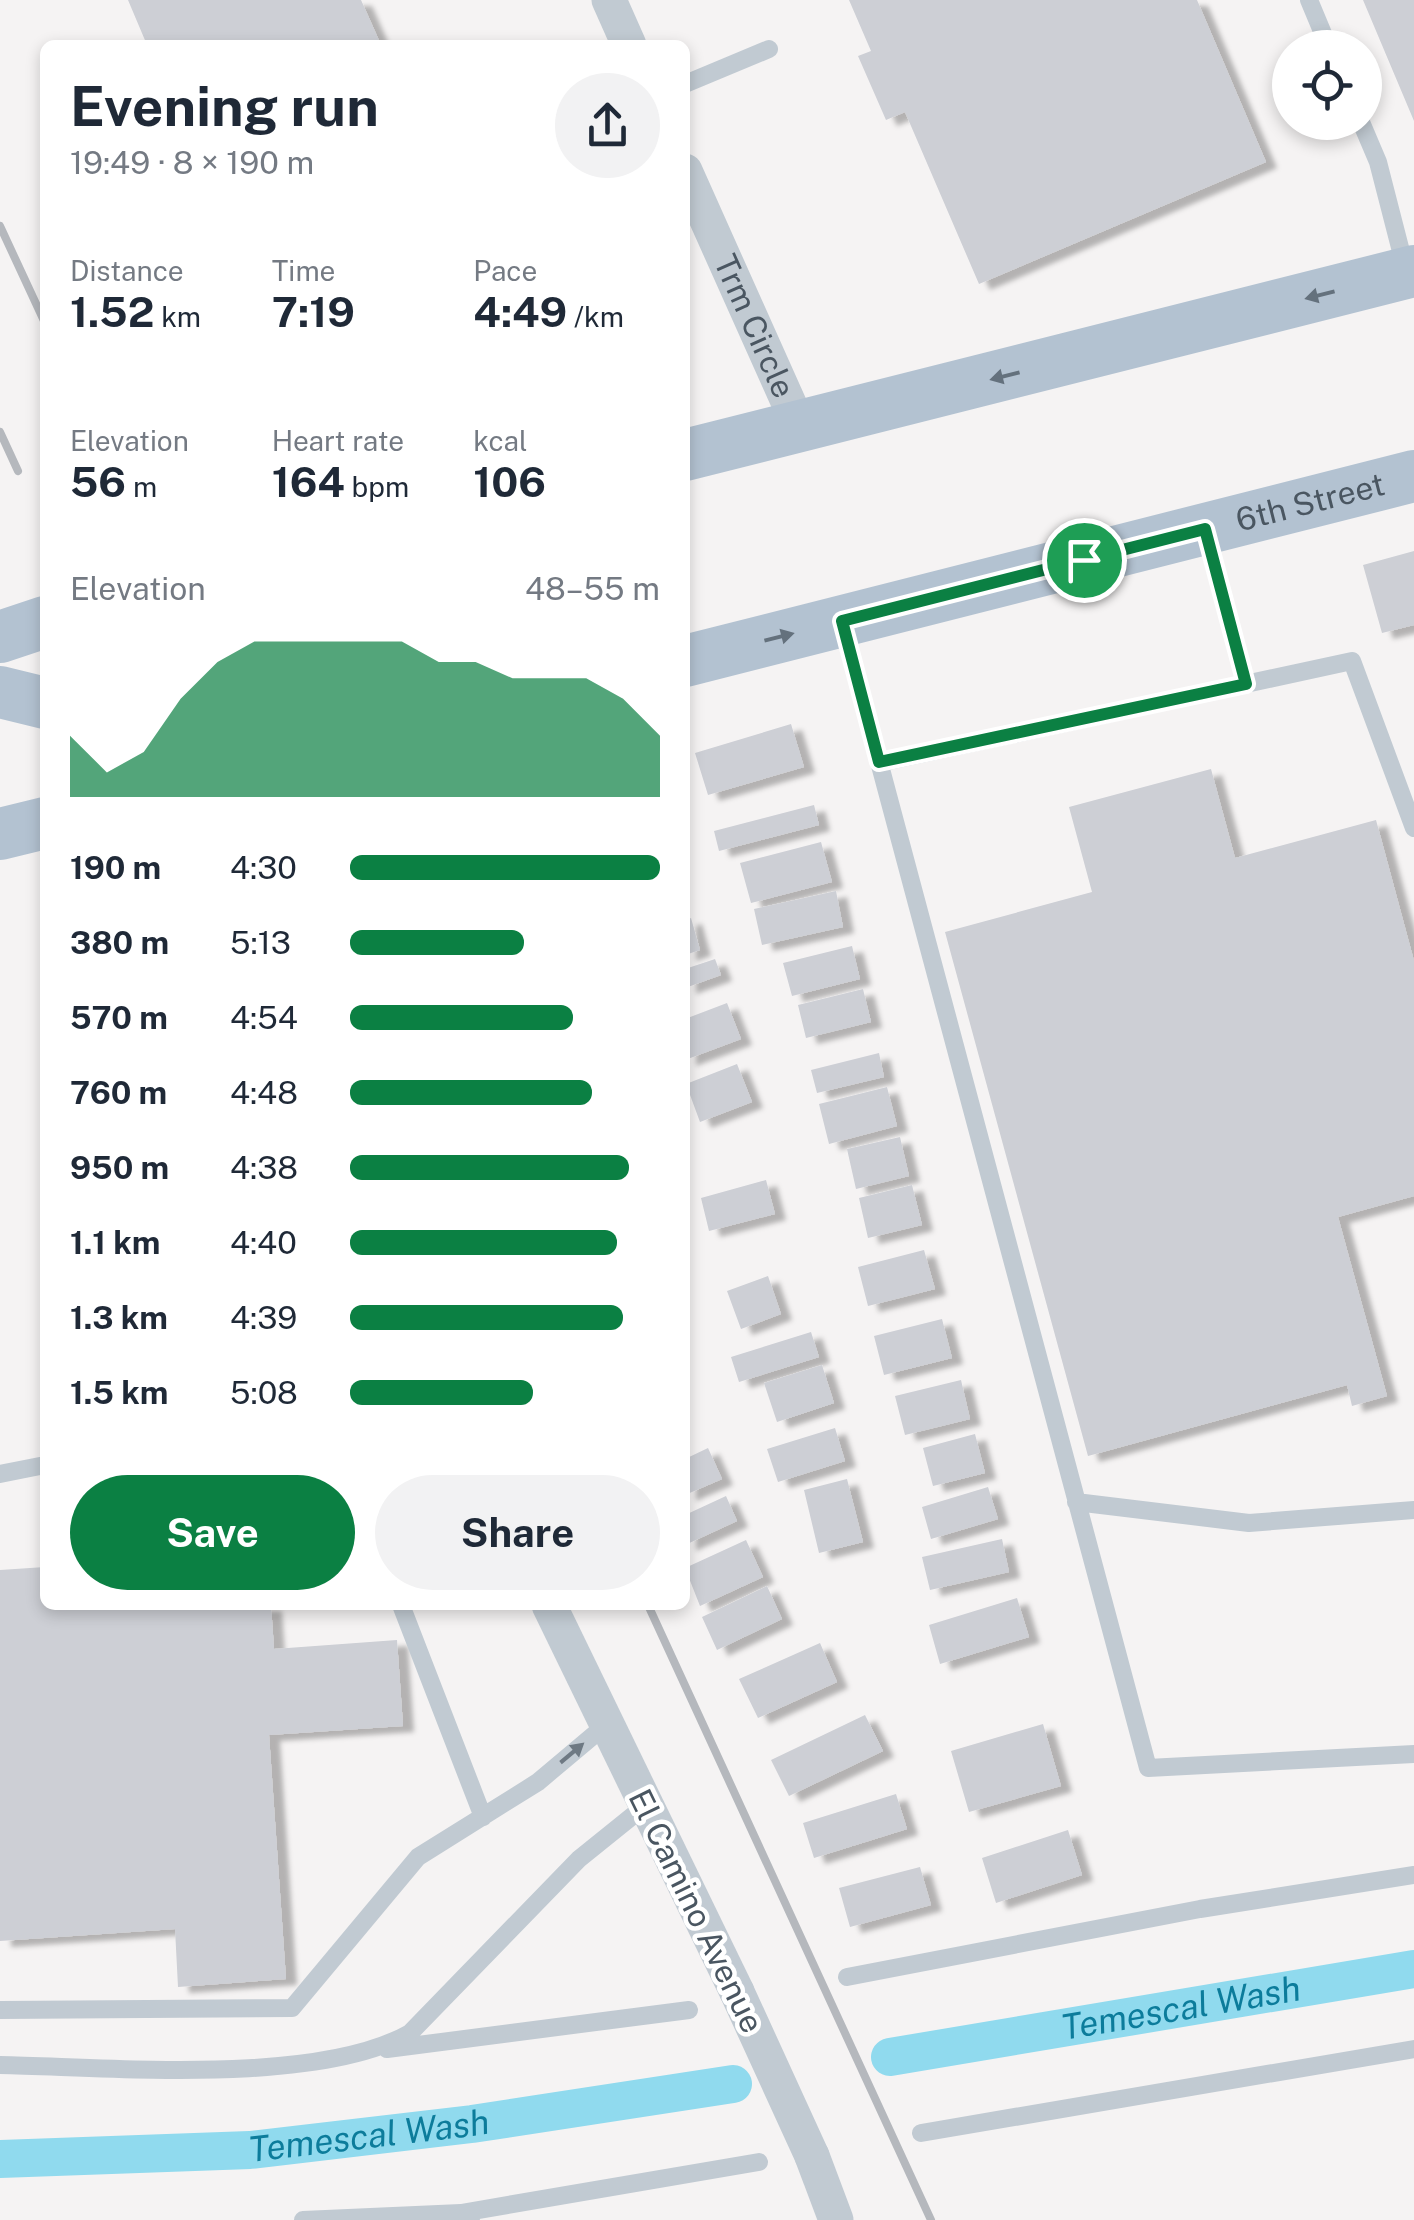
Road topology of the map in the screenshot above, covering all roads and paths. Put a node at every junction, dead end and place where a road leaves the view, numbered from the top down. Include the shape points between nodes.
1 (609, 0) edge
2 (1308, 0) edge
3 (1321, 30) edge
4 (627, 40) edge
5 (769, 50) dead end
6 (690, 82) edge
7 (1369, 140) edge
8 (690, 181) edge
9 (1410, 272) edge
10 (798, 426) junction
11 (690, 454) edge
12 (1414, 476) edge
13 (1205, 529) junction
14 (842, 621) junction
15 (40, 624) edge
16 (0, 637) edge
17 (690, 660) edge
18 (1246, 684) junction
19 (0, 692) edge
20 (40, 703) edge
21 (879, 762) junction
22 (40, 824) edge
23 (1414, 828) edge
24 (0, 834) edge
25 (40, 1466) edge
26 (0, 1474) edge
27 (1076, 1502) junction
28 (1414, 1510) edge
29 (403, 1610) edge
30 (551, 1610) edge
31 (607, 1724) junction
32 (1414, 1754) edge
33 (646, 1806) junction
34 (484, 1817) junction
35 (1414, 1875) edge
36 (846, 1977) dead end
37 (0, 2010) edge
38 (689, 2010) dead end
39 (1414, 2049) edge
40 (379, 2050) junction
41 (0, 2065) edge
42 (921, 2133) dead end
43 (759, 2162) dead end
44 (469, 2217) edge
45 (302, 2220) edge
46 (836, 2220) edge

1 - 4 street
2 - 3 lane
5 - 6 lane
7 - 9 lane
8 - 10 street, Trm Circle
9 -> 10 main road
10 - 11 main road
12 - 13 main road, 6th Street
13 - 14 main road, 6th Street
13 - 18 lane
17 -> 14 main road, 6th Street
14 - 21 lane
15 - 16 main road
18 - 21 lane
18 - 23 lane via 1352,660
19 - 20 main road
21 - 27 lane
22 - 24 main road
25 - 26 lane
27 - 28 lane via 1248,1523
27 - 32 lane via 1148,1768
29 - 34 lane
30 - 31 street, El Camino Avenue
31 - 33 street, El Camino Avenue
34 -> 31 lane
33 - 40 lane via 579,1860 410,2032
33 - 46 street, El Camino Avenue, bridge via 737,1992
34 - 37 lane via 418,1856 292,2008
35 - 36 lane
38 - 40 lane
39 - 42 lane
40 - 41 lane via 245,2069
43 - 44 lane
44 - 45 lane

